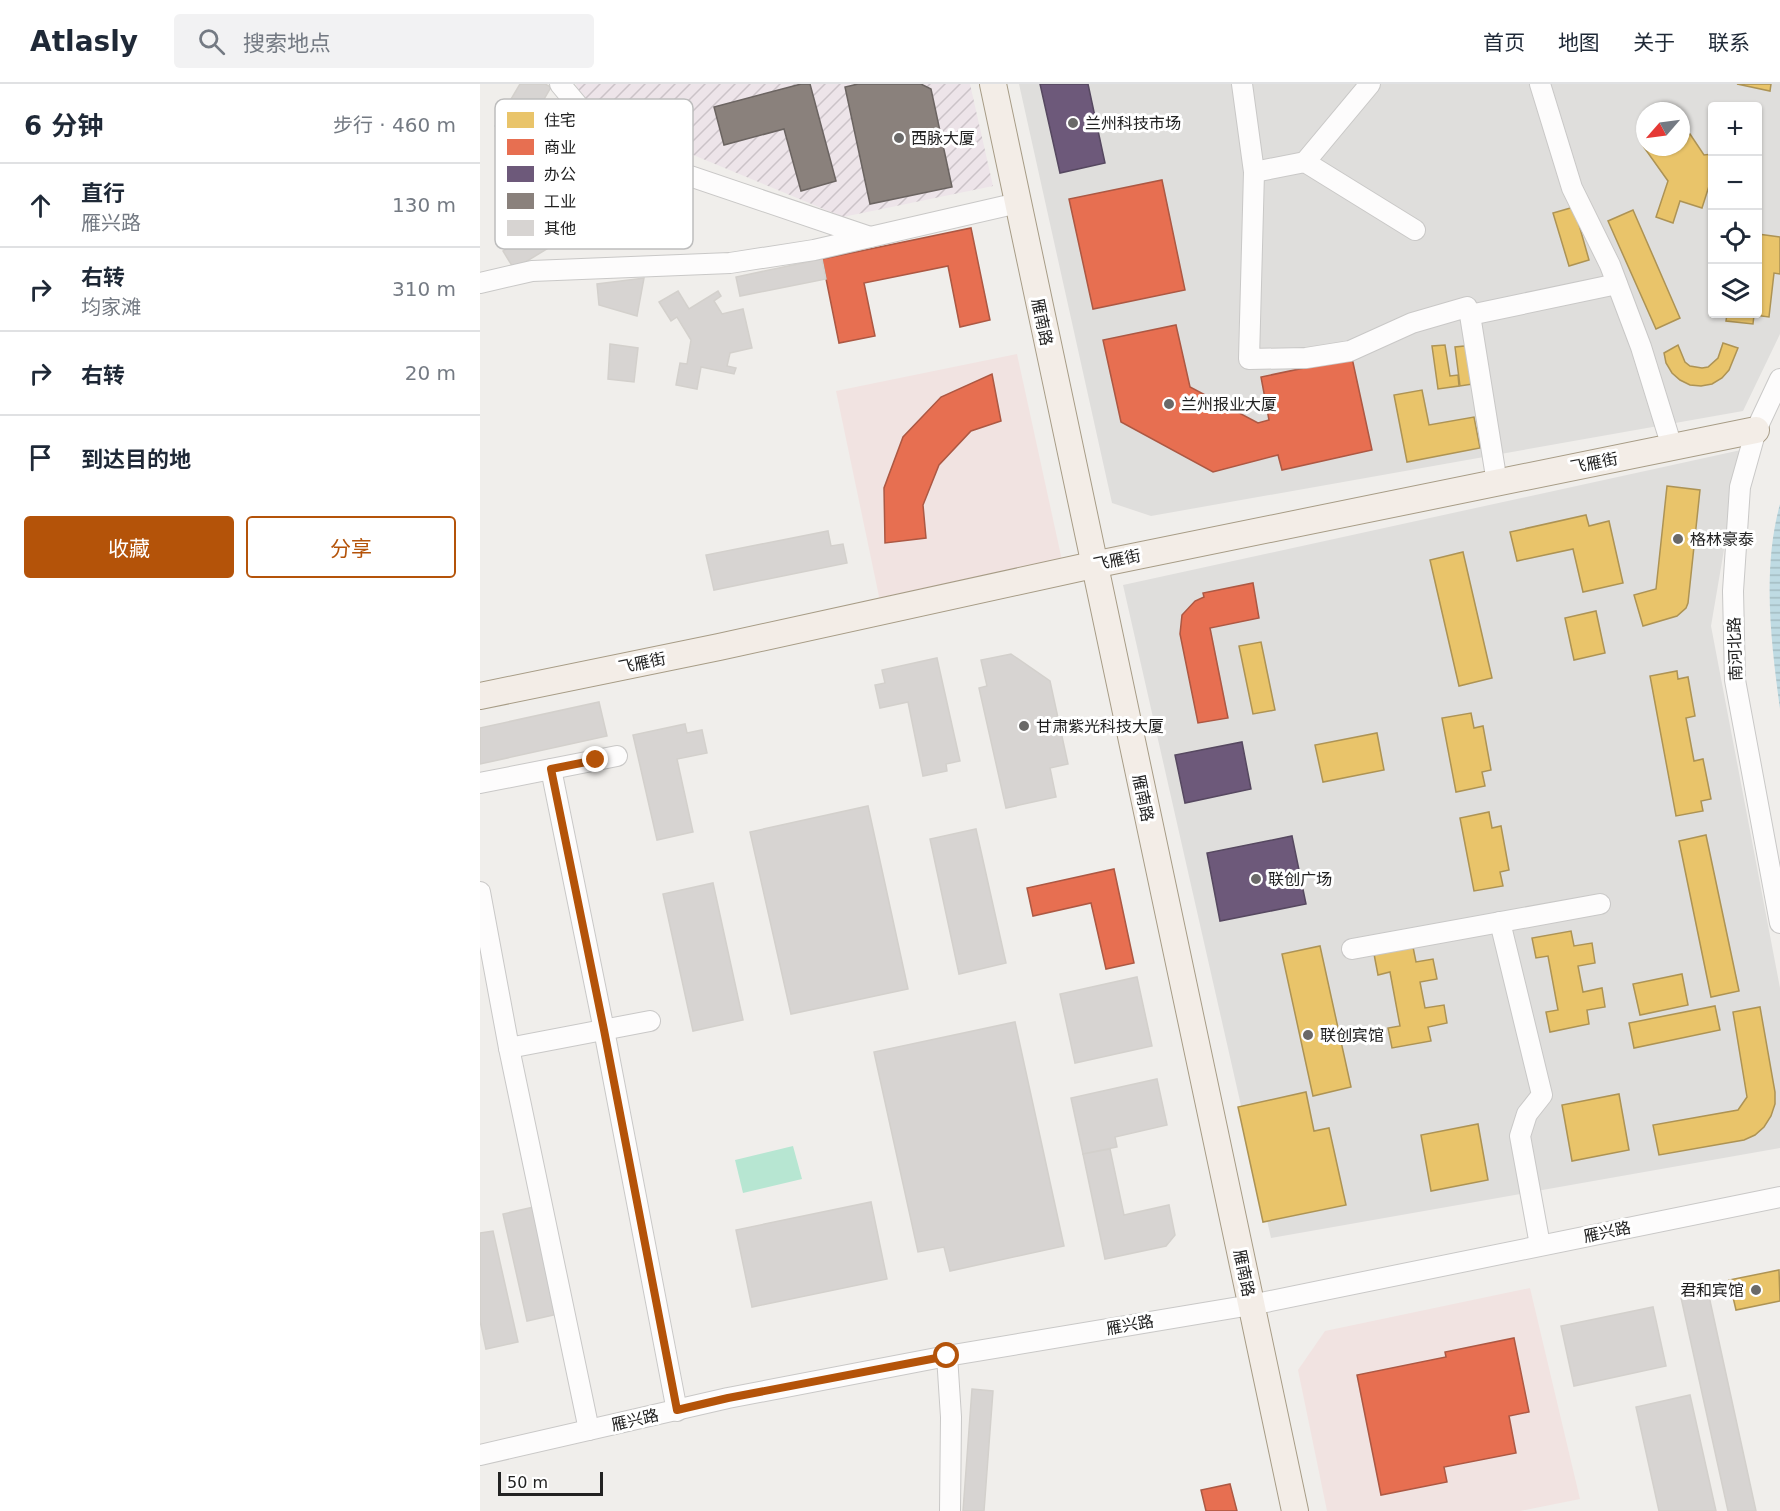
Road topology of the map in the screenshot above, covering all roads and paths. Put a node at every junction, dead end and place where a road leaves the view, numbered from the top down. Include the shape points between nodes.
1 (560, 84) edge
2 (993, 84) edge
3 (1242, 84) edge
4 (1370, 84) edge
5 (1540, 84) edge
6 (573, 99) edge
7 (1305, 162) junction
8 (1254, 172) junction
9 (693, 177) edge
10 (1018, 203) junction
11 (1415, 230) dead end
12 (870, 237) junction
13 (480, 283) edge
14 (1617, 284) junction
15 (1470, 315) junction
16 (1780, 379) edge
17 (1756, 430) junction
18 (1672, 447) junction
19 (1497, 483) junction
20 (1093, 565) junction
21 (480, 696) edge
22 (617, 756) dead end
23 (551, 769) junction
24 (480, 783) edge
25 (480, 892) edge
26 (1600, 904) dead end
27 (1500, 922) junction
28 (1780, 923) edge
29 (1352, 950) dead end
30 (650, 1021) dead end
31 (604, 1030) junction
32 (510, 1048) junction
33 (1780, 1197) edge
34 (1540, 1245) junction
35 (1251, 1305) junction
36 (947, 1356) junction
37 (677, 1410) junction
38 (589, 1430) junction
39 (480, 1455) edge
40 (950, 1511) edge
41 (1294, 1511) edge

1 - 6 street
2 - 10 main road, 雁南路
3 - 8 street
4 - 7 street
5 - 14 street via 1572,188
7 - 8 street
7 - 11 street
8 - 15 street via 1249,358 1306,358 1350,351 1412,323 1467,307
9 - 12 street
10 - 12 street
10 - 20 main road, 雁南路
12 - 13 street via 730,263 532,271
14 - 15 street
14 - 18 street
15 - 19 street
16 - 17 street, 南河北路
17 - 18 main road, 飞雁街
17 - 28 street, 南河北路 via 1740,487 1733,591 1735,680
18 - 19 main road, 飞雁街
19 - 20 main road, 飞雁街
20 - 21 main road, 飞雁街
20 - 35 main road, 雁南路
22 - 23 street
23 - 24 street
23 - 31 street
25 - 32 street
26 - 27 street
27 - 29 street
27 - 34 street via 1542,1095 1527,1114 1520,1136
30 - 31 street
31 - 32 street
31 - 37 street
32 - 38 street
33 - 34 street, 雁兴路
34 - 35 street, 雁兴路
35 - 36 street, 雁兴路
35 - 41 main road, 雁南路
36 - 37 street, 雁兴路
36 - 40 street
37 - 38 street, 雁兴路
38 - 39 street, 雁兴路

